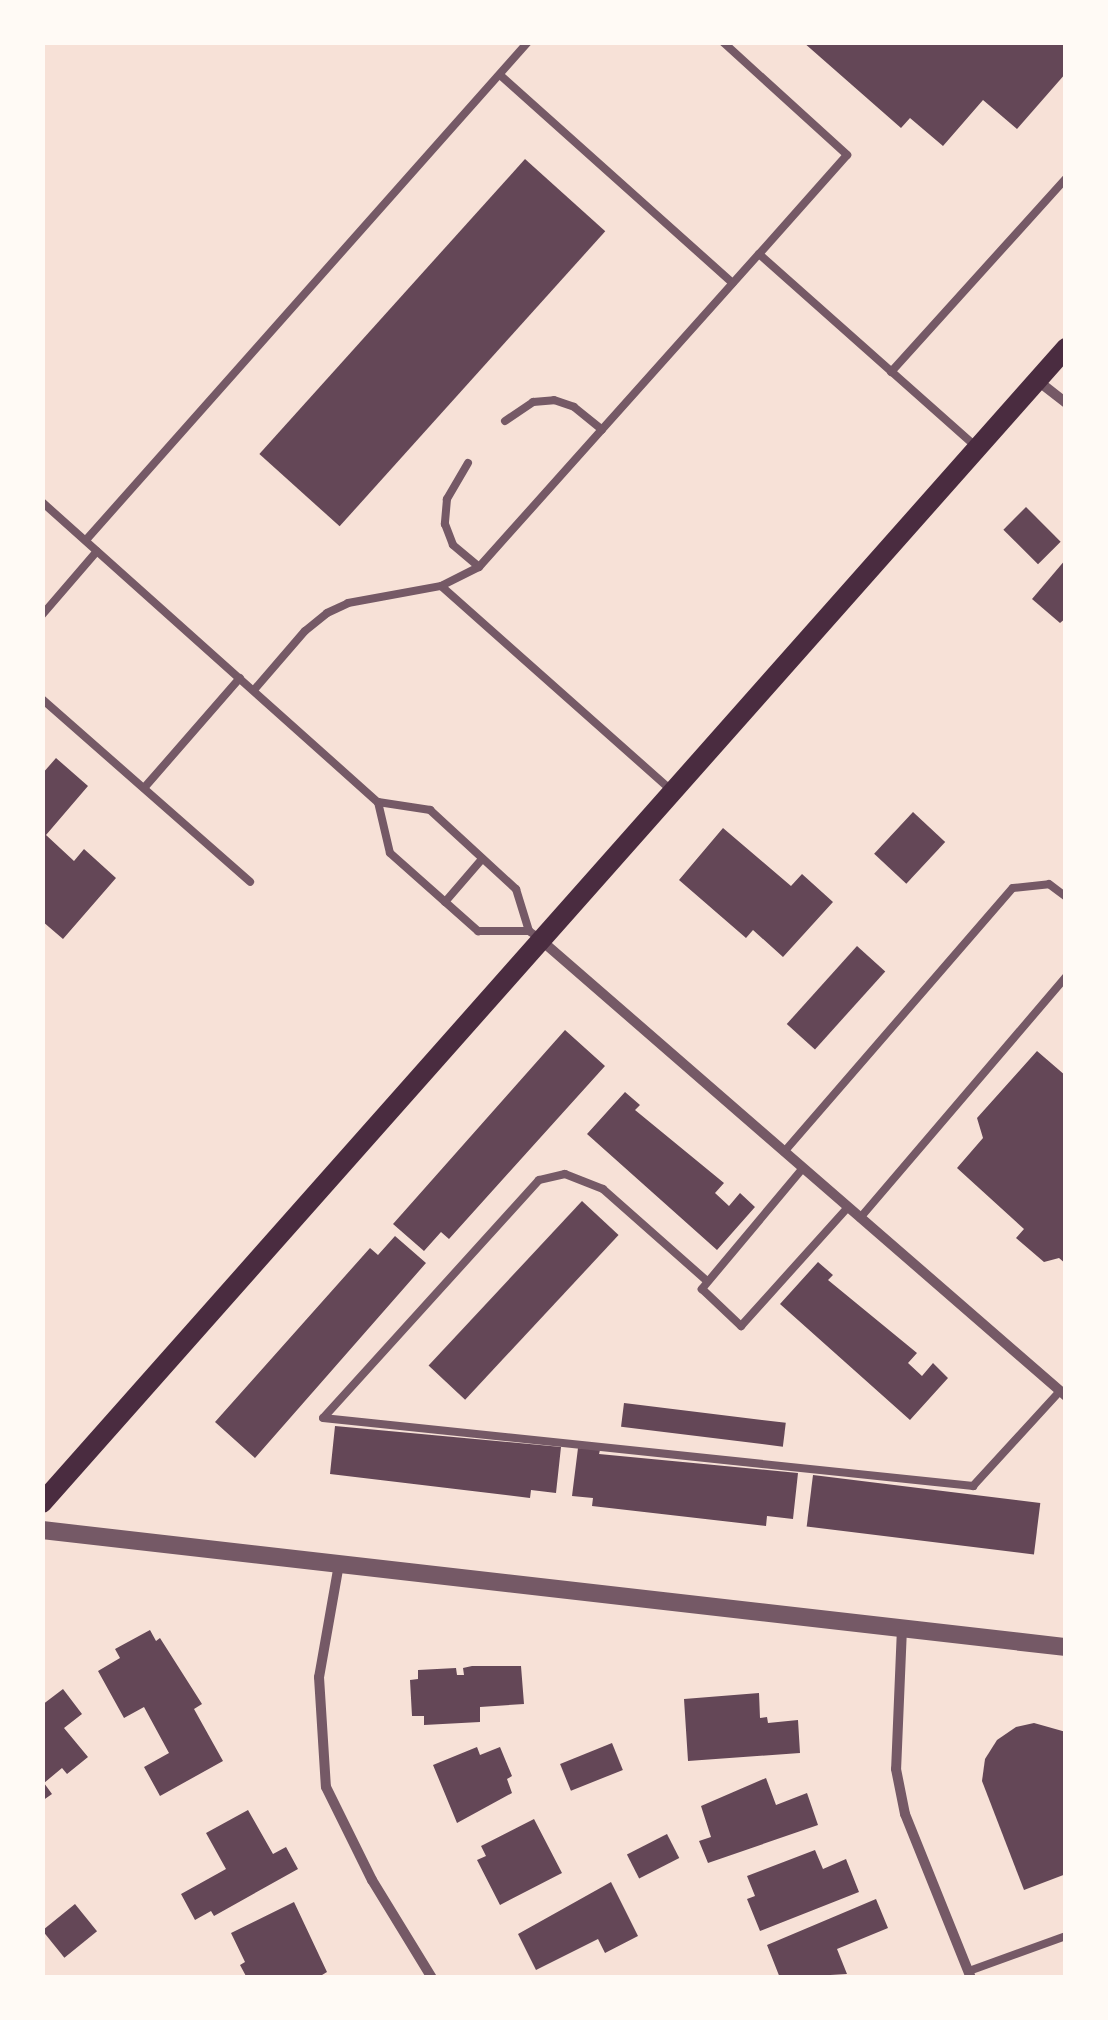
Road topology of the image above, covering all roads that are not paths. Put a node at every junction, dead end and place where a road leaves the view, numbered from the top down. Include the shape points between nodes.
1 (528, 42) edge
2 (723, 42) edge
3 (500, 75) junction
4 (1066, 178) edge
5 (758, 254) junction
6 (732, 283) junction
7 (1066, 348) edge
8 (891, 372) junction
9 (1038, 380) junction
10 (1066, 403) edge
11 (506, 421) dead end
12 (602, 430) junction
13 (977, 448) junction
14 (468, 464) dead end
15 (42, 502) edge
16 (86, 540) junction
17 (97, 550) junction
18 (479, 567) junction
19 (441, 586) junction
20 (42, 614) edge
21 (240, 678) junction
22 (254, 690) junction
23 (42, 698) edge
24 (144, 788) junction
25 (672, 791) junction
26 (378, 802) junction
27 (482, 859) junction
28 (250, 882) dead end
29 (1066, 897) edge
30 (445, 902) junction
31 (535, 936) junction
32 (1066, 977) edge
33 (784, 1152) junction
34 (803, 1168) junction
35 (848, 1207) junction
36 (860, 1218) junction
37 (708, 1282) junction
38 (1062, 1393) edge
39 (42, 1502) edge
40 (42, 1530) edge
41 (339, 1564) junction
42 (902, 1628) junction
43 (1066, 1647) edge
44 (1066, 1936) edge
45 (970, 1974) edge
46 (432, 1978) edge

1 - 3 lane
2 - 5 lane via 847,155
3 - 6 lane
3 - 16 lane
4 - 8 lane
5 - 6 lane
5 - 8 lane
6 - 12 lane
7 - 9 main road
8 - 13 lane
9 - 10 street
9 - 13 main road
11 - 12 lane via 533,402 554,400
12 - 18 lane
13 - 25 main road
14 - 18 lane via 448,499 445,524 453,544
15 - 16 lane
16 - 17 lane
17 - 20 lane
17 - 21 lane
18 - 19 lane
19 - 22 lane via 327,613
19 - 25 lane
21 - 22 lane
21 - 24 lane
22 - 26 lane
23 - 24 lane
24 - 28 lane
25 - 31 main road
26 - 27 lane via 430,810
26 - 30 lane via 390,853
27 - 30 lane
27 - 31 lane via 516,889
29 - 33 lane via 1049,884 1013,888
30 - 31 lane via 478,931
31 - 33 street
31 - 39 main road
32 - 36 lane
33 - 34 street
34 - 35 street
34 - 37 lane
35 - 36 street
35 - 37 lane via 741,1326 702,1288
36 - 38 street
37 - 38 lane via 603,1189 565,1174 539,1180 323,1418 974,1486
40 - 41 street
41 - 42 street
41 - 46 street via 319,1676 326,1787
42 - 43 street
42 - 45 street via 896,1769 902,1800
44 - 45 lane

